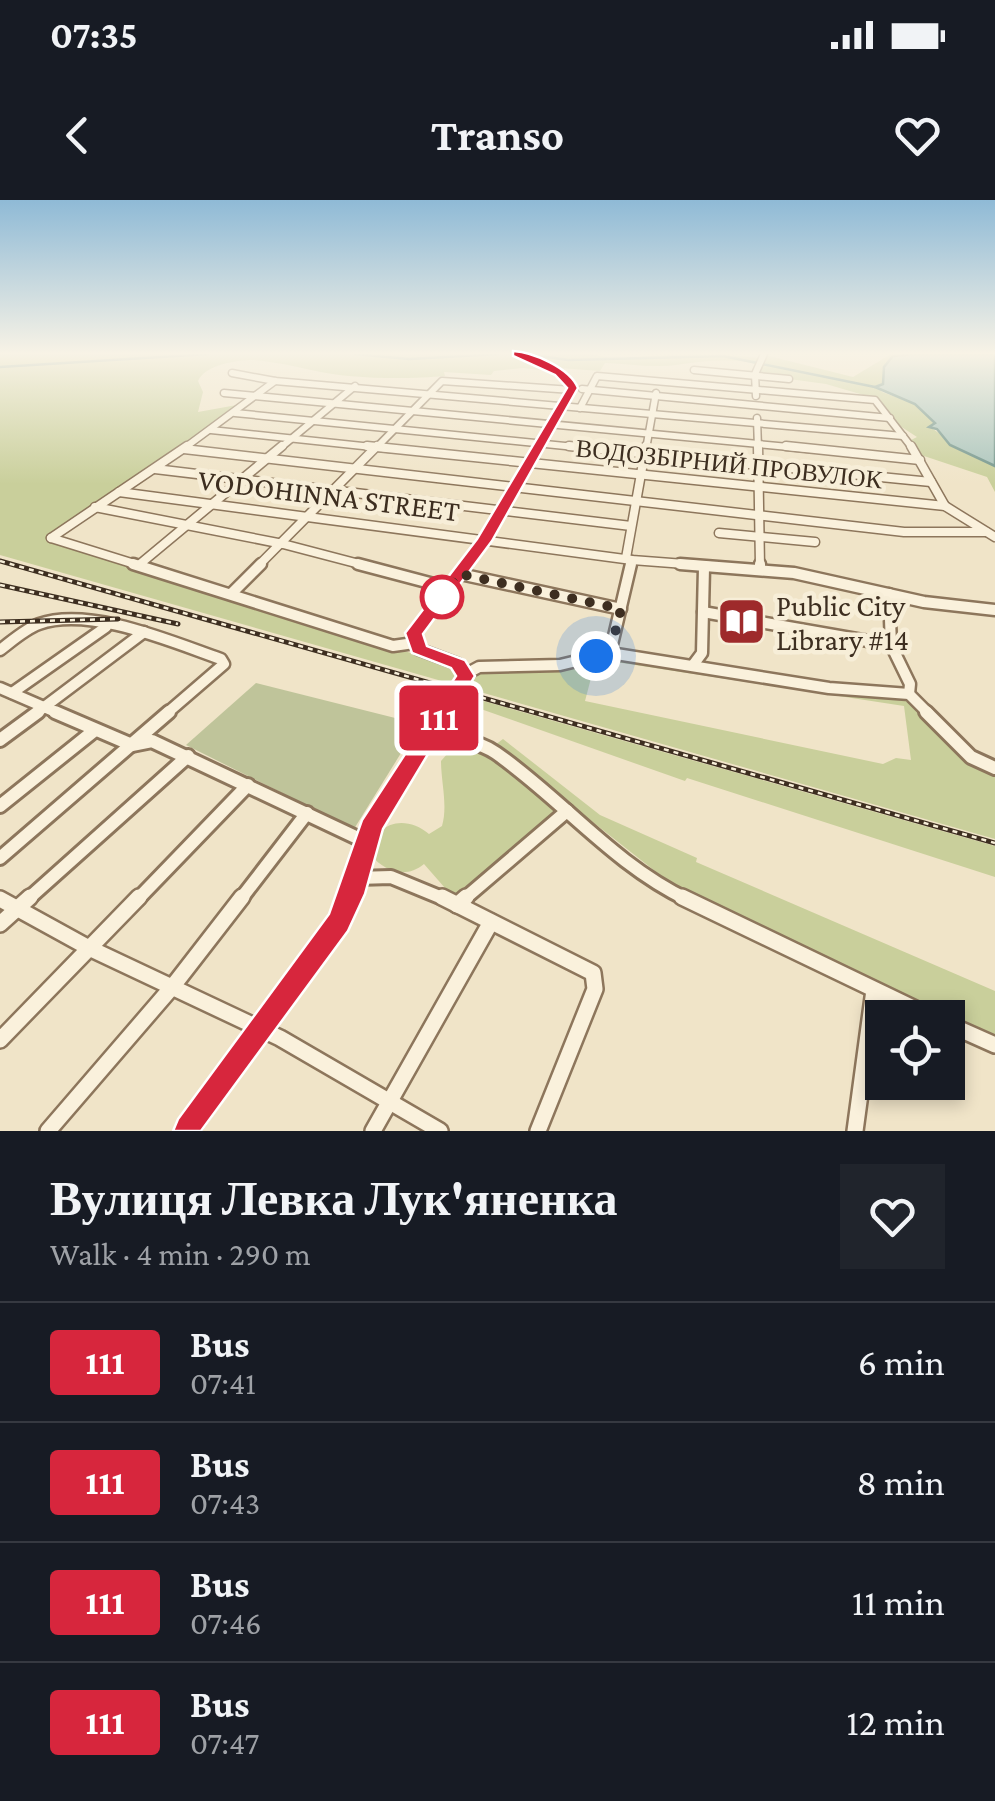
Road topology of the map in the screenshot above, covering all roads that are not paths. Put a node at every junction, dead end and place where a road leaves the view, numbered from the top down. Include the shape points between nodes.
1 (257, 397) edge
2 (274, 397) edge
3 (341, 397) edge
4 (426, 397) edge
5 (476, 397) edge
6 (568, 397) edge
7 (585, 397) edge
8 (655, 397) edge
9 (660, 397) edge
10 (756, 397) edge
11 (845, 397) edge
12 (334, 403) junction
13 (564, 406) junction
14 (757, 406) junction
15 (580, 408) junction
16 (414, 410) junction
17 (235, 413) junction
18 (650, 414) junction
19 (890, 418) junction
20 (314, 421) junction
21 (554, 423) junction
22 (758, 423) junction
23 (397, 429) junction
24 (211, 430) junction
25 (648, 433) junction
26 (903, 436) junction
27 (292, 439) junction
28 (542, 443) junction
29 (758, 444) junction
30 (184, 448) junction
31 (378, 448) junction
32 (644, 454) junction
33 (270, 458) junction
34 (920, 460) junction
35 (530, 463) junction
36 (758, 465) junction
37 (357, 469) junction
38 (155, 470) junction
39 (640, 476) junction
40 (244, 481) junction
41 (931, 482) junction
42 (518, 486) junction
43 (760, 488) junction
44 (118, 492) junction
45 (335, 492) junction
46 (636, 500) junction
47 (213, 506) junction
48 (944, 506) junction
49 (94, 507) junction
50 (504, 510) junction
51 (761, 516) junction
52 (310, 518) junction
53 (190, 525) junction
54 (630, 526) junction
55 (719, 533) dead end
56 (990, 534) edge
57 (760, 537) junction
58 (484, 541) junction
59 (815, 542) dead end
60 (283, 544) junction
61 (629, 559) junction
62 (140, 564) junction
63 (704, 568) junction
64 (760, 569) junction
65 (460, 574) junction
66 (449, 588) junction
67 (232, 593) junction
68 (889, 594) junction
69 (621, 609) junction
70 (995, 610) edge
71 (703, 612) junction
72 (106, 627) junction
73 (143, 632) junction
74 (414, 640) junction
75 (891, 645) junction
76 (0, 650) edge
77 (610, 653) junction
78 (694, 666) junction
79 (466, 674) junction
80 (6, 691) edge
81 (908, 694) junction
82 (44, 708) junction
83 (432, 727) junction
84 (95, 730) junction
85 (0, 740) edge
86 (132, 745) junction
87 (188, 756) junction
88 (995, 768) edge
89 (248, 786) junction
90 (0, 806) edge
91 (567, 812) junction
92 (307, 813) junction
93 (364, 841) junction
94 (0, 858) edge
95 (357, 878) junction
96 (0, 899) edge
97 (457, 905) junction
98 (17, 908) junction
99 (491, 922) junction
100 (0, 924) edge
101 (89, 948) junction
102 (172, 986) junction
103 (874, 990) junction
104 (895, 1000) edge
105 (263, 1030) junction
106 (965, 1032) edge
107 (0, 1040) edge
108 (995, 1045) edge
109 (390, 1100) junction
110 (48, 1131) edge
111 (190, 1131) edge
112 (373, 1131) edge
113 (440, 1131) edge
114 (538, 1131) edge
115 (855, 1131) edge

1 - 17 street
2 - 12 street
3 - 12 street
4 - 16 street
5 - 13 street
6 - 13 street
7 - 15 street
8 - 18 street
9 - 14 street
10 - 14 street
11 - 19 street via 875,400
12 - 16 street
12 - 20 street
13 - 15 street
13 - 21 street
14 - 19 street
14 - 22 street
15 - 18 street
16 - 21 street
16 - 23 street
17 - 20 street
17 - 24 street
18 - 22 street
18 - 25 street
19 - 26 street
20 - 23 street
20 - 27 street
21 - 25 street
21 - 28 street
22 - 26 street
22 - 29 street
23 - 28 street
23 - 31 street
24 - 27 street, ВОДОЗБІРНИЙ ПРОВУЛОК
24 - 30 street
25 - 29 street
25 - 32 street
26 - 34 street
27 - 31 street, ВОДОЗБІРНИЙ ПРОВУЛОК
27 - 33 street
28 - 32 street
28 - 35 street
29 - 34 street
29 - 36 street
30 - 33 street
30 - 38 street
31 - 35 street, ВОДОЗБІРНИЙ ПРОВУЛОК
31 - 37 street
32 - 36 street
32 - 39 street
33 - 37 street
33 - 40 street
34 - 41 street
35 - 39 street, ВОДОЗБІРНИЙ ПРОВУЛОК
35 - 42 street
36 - 41 street
36 - 43 street
37 - 42 street
37 - 45 street
38 - 40 street
38 - 44 street
39 - 43 street, ВОДОЗБІРНИЙ ПРОВУЛОК
39 - 46 street
40 - 45 street
40 - 47 street
41 - 48 street
42 - 46 street
42 - 50 street
43 - 48 street, ВОДОЗБІРНИЙ ПРОВУЛОК
43 - 51 street
44 - 47 street, VODOHINNA STREET
44 - 49 street
45 - 50 street
45 - 52 street
46 - 51 street
46 - 54 street
47 - 52 street, VODOHINNA STREET
47 - 53 street
48 - 56 street
49 - 53 street
49 - 62 street via 51,538
50 - 54 street
50 - 58 street
51 - 56 street
51 - 57 street
52 - 58 street, VODOHINNA STREET
52 - 60 street
53 - 60 street
53 - 62 street
54 - 61 street
55 - 57 street
57 - 59 street
57 - 64 street
58 - 61 street, VODOHINNA STREET
58 - 65 street
60 - 66 street
60 - 67 street
61 - 63 street, VODOHINNA STREET
61 - 69 street
62 - 67 street
63 - 64 street, VODOHINNA STREET
63 - 71 street
64 - 68 street, VODOHINNA STREET
65 - 66 street
65 - 69 street
66 - 74 street
67 - 74 street via 393,646
68 - 70 street, VODOHINNA STREET
68 - 75 street
69 - 77 street
71 - 75 street
71 - 78 street via 702,653
72 - 73 street
72 - 76 street via 40,624
72 - 80 street
73 - 82 street
73 - 86 street via 224,664
74 - 79 street via 423,652 458,664
75 - 81 street via 910,684
77 - 78 street
77 - 79 street via 560,665 479,667
78 - 81 street
79 - 83 street
80 - 82 street
81 - 88 street via 971,757
82 - 84 street
82 - 85 street
83 - 91 street via 493,750
83 - 93 street
84 - 86 street
84 - 90 street
86 - 87 street via 152,741
86 - 94 street
87 - 89 street
87 - 98 street
89 - 92 street
89 - 101 street
91 - 97 street
91 - 103 street via 630,866 674,893
92 - 93 street
92 - 102 street
93 - 95 street
95 - 97 street via 392,877
95 - 105 street via 339,923
96 - 98 street
97 - 99 street
98 - 100 street
98 - 101 street
99 - 109 street
99 - 114 street via 593,973 594,990
101 - 102 street
101 - 107 street
102 - 105 street
102 - 110 street
103 - 104 street
103 - 115 street
105 - 109 street
105 - 111 street
106 - 108 street
109 - 112 street
109 - 113 street

